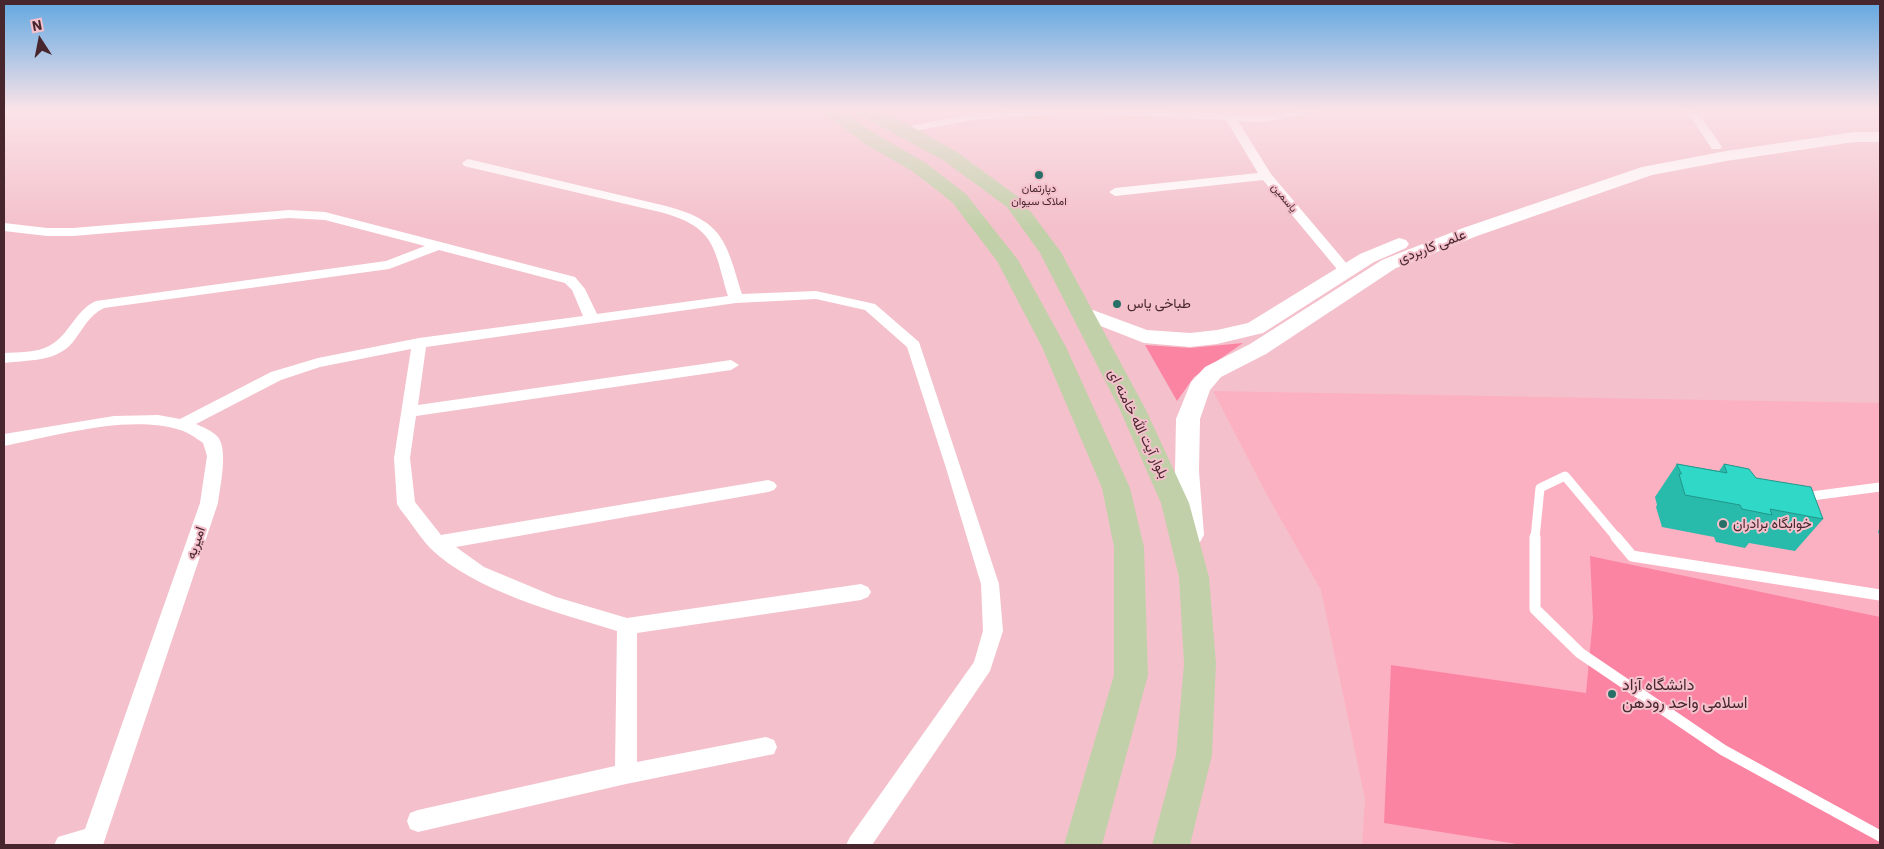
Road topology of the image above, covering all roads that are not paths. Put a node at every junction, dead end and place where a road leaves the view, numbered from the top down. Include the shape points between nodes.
1 (887, 149) edge
2 (935, 149) edge
3 (1249, 149) edge
4 (1735, 149) edge
5 (1742, 149) edge
6 (1721, 151) junction
7 (468, 163) dead end
8 (1266, 176) junction
9 (1116, 192) dead end
10 (4, 227) edge
11 (1461, 228) junction
12 (439, 245) junction
13 (1346, 271) junction
14 (736, 298) junction
15 (1082, 312) junction
16 (592, 319) junction
17 (419, 343) junction
18 (4, 358) edge
19 (732, 365) dead end
20 (409, 412) junction
21 (182, 424) junction
22 (4, 440) edge
23 (768, 486) dead end
24 (1880, 487) edge
25 (1792, 495) edge
26 (437, 543) junction
27 (1194, 577) junction
28 (860, 592) dead end
29 (1880, 595) edge
30 (627, 626) junction
31 (766, 747) dead end
32 (626, 774) junction
33 (418, 822) dead end
34 (1880, 836) edge
35 (92, 842) edge
36 (66, 845) edge
37 (858, 845) edge
38 (1083, 845) edge
39 (1171, 845) edge

1 - 38 main road via 919,167 959,198 1007,260 1054,347 1116,488 1129,546 1131,675
2 - 15 main road, بلوار آیت الله خامنه ای via 1014,202 1050,252
3 - 8 street, یاسمین
4 - 6 street, علمی کاربردی
5 - 6 street, علمی کاربردی
6 - 11 street, علمی کاربردی via 1572,191
7 - 14 street via 666,210 696,222 710,230 716,239
8 - 9 street
8 - 13 street, یاسمین
10 - 12 street via 72,232 304,214 325,216
11 - 13 street, علمی کاربردی via 1384,250
11 - 27 street, علمی کاربردی via 1390,264 1258,349 1213,372 1200,387 1188,419 1187,471
12 - 16 street via 570,280 578,289
12 - 18 street via 388,265 101,304 90,307 55,350
13 - 15 street, علمی کاربردی via 1255,328 1217,337 1190,340 1144,336
14 - 16 street
14 - 37 street via 816,295 870,307 914,344 990,584 993,631 984,665
15 - 27 main road, بلوار آیت الله خامنه ای via 1133,410 1175,503
16 - 17 street
17 - 20 street
17 - 21 street via 318,363 276,376
19 - 20 street
20 - 26 street via 402,458 406,504
21 - 22 street, امیریه via 144,420 117,422
21 - 35 street, امیریه via 211,440 215,456 210,504
23 - 26 street
24 - 25 lane via 1802,497
26 - 30 street via 478,572 551,603
27 - 39 main road, بلوار آیت الله خامنه ای via 1200,664 1194,755
28 - 30 street
29 - 34 lane via 1632,556 1565,476 1540,488 1535,609 1580,653 1723,750
30 - 32 street
31 - 32 street
32 - 33 street
35 - 36 street

